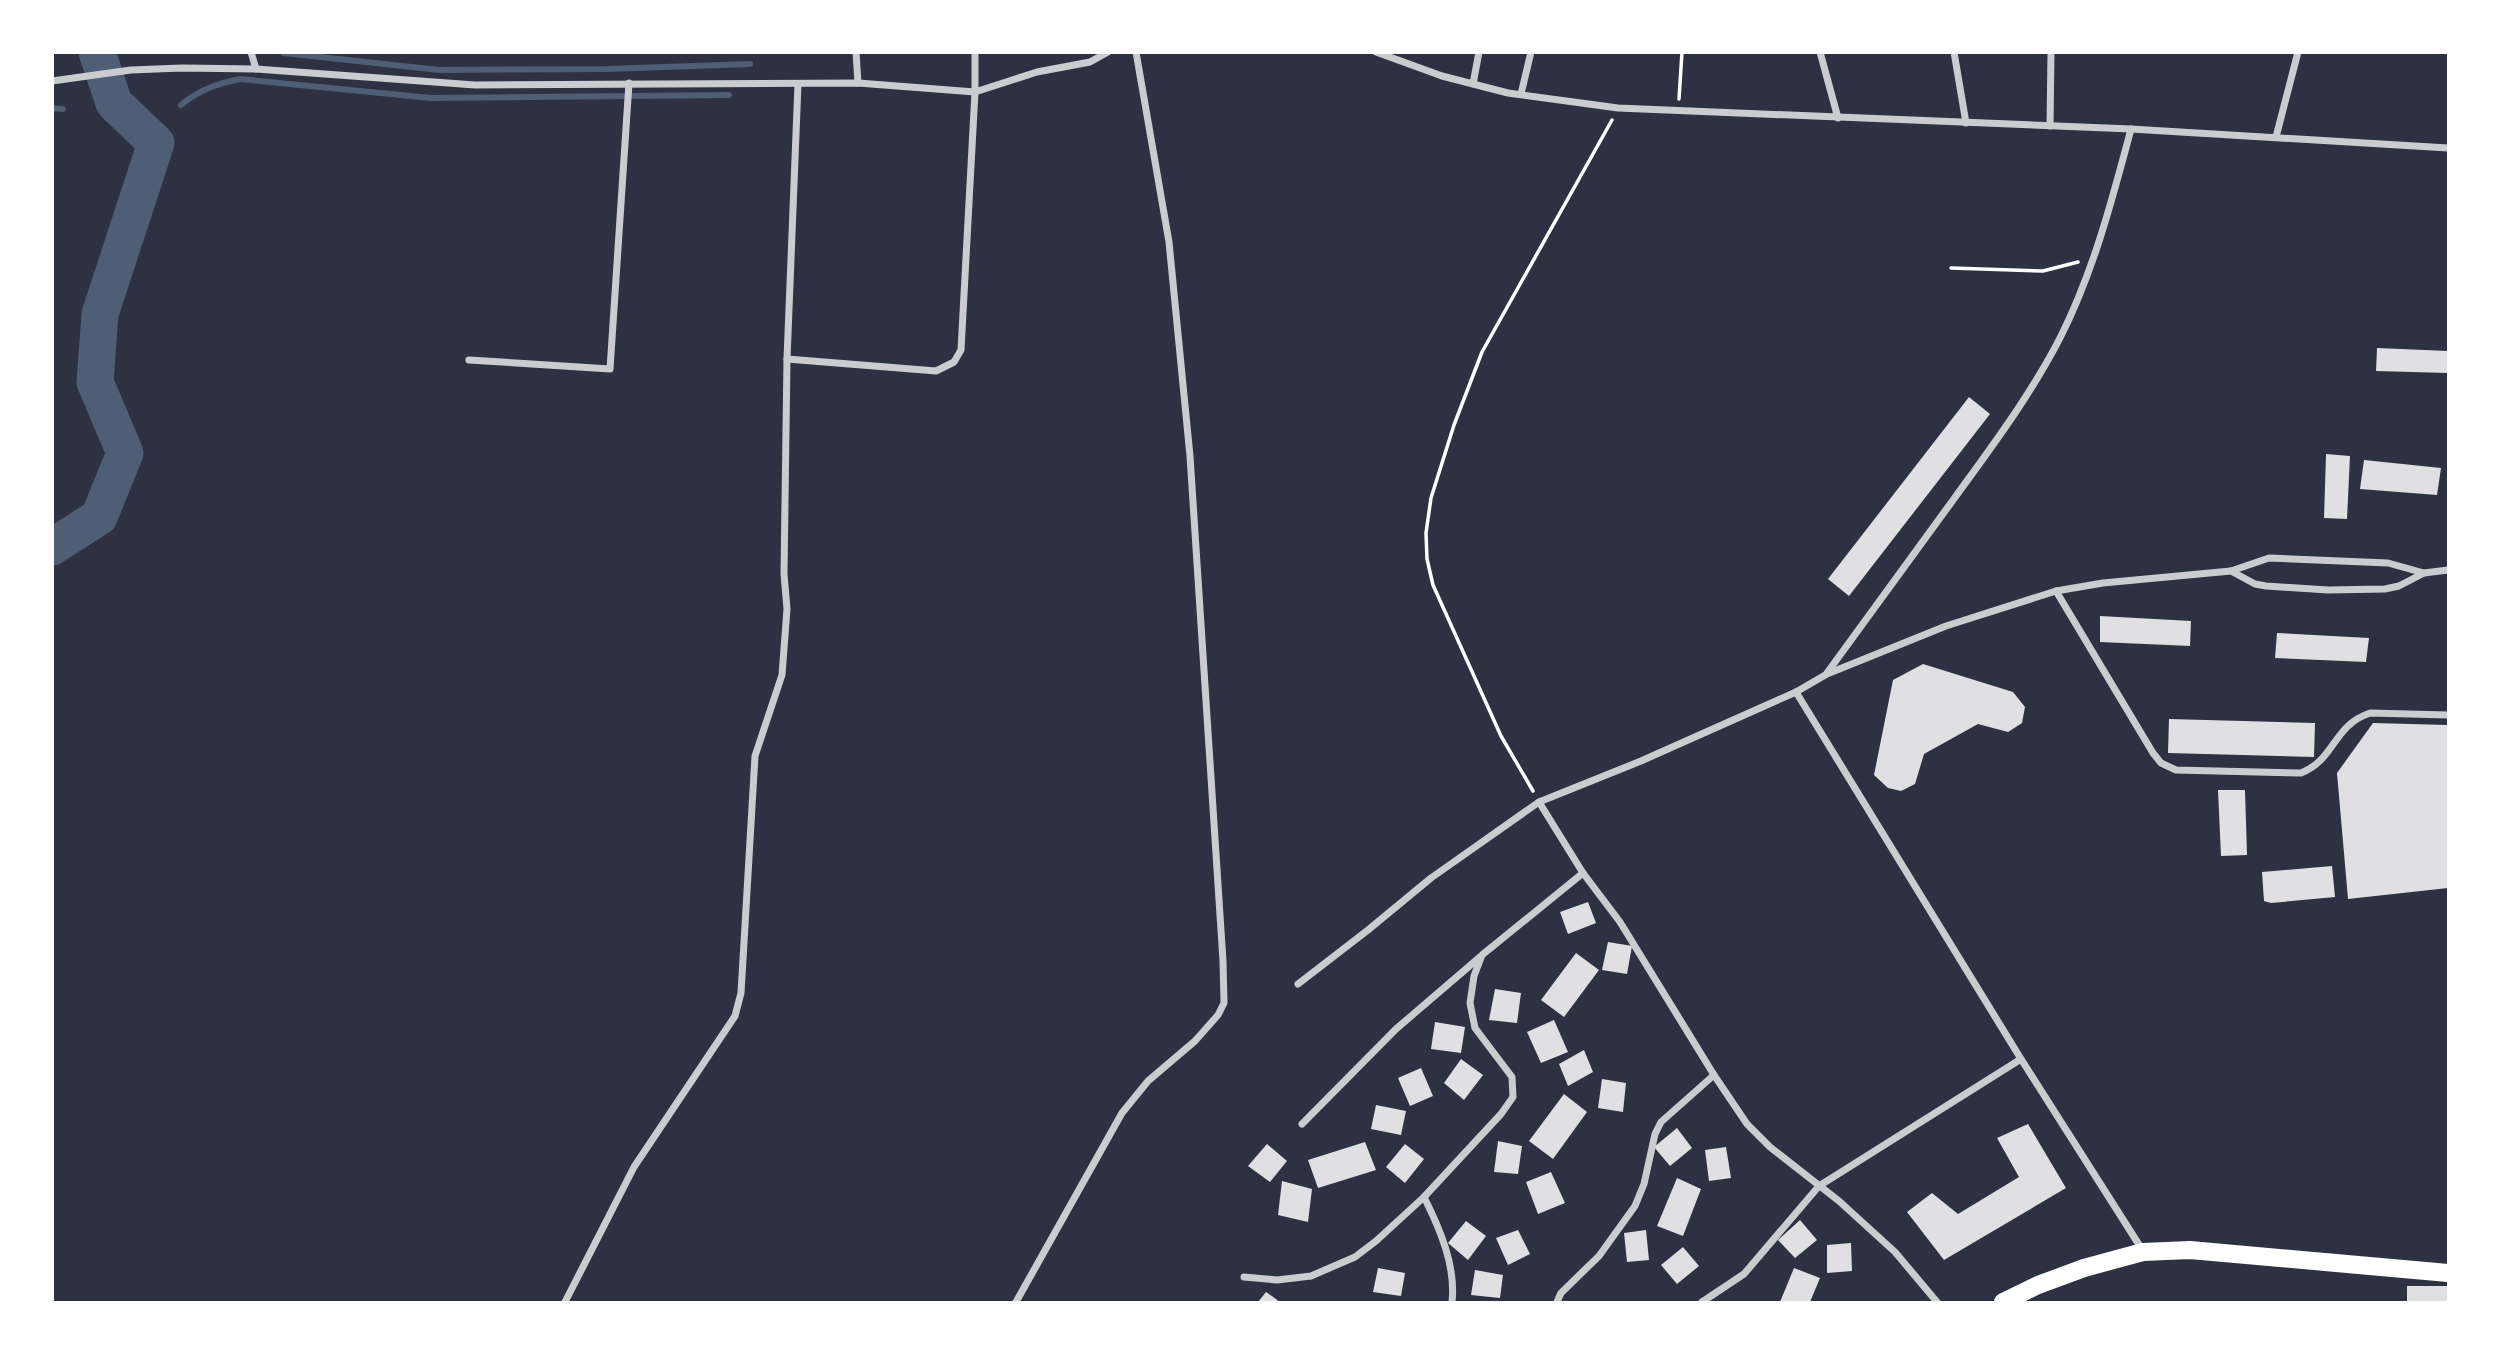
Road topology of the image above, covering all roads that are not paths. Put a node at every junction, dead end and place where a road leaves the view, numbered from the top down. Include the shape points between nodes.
1 (251, 52) edge
2 (856, 52) edge
3 (975, 52) edge
4 (1108, 52) edge
5 (1136, 52) edge
6 (1479, 52) edge
7 (1531, 52) edge
8 (1820, 52) edge
9 (1954, 52) edge
10 (2051, 52) edge
11 (2298, 52) edge
12 (1378, 53) edge
13 (257, 69) junction
14 (52, 81) edge
15 (629, 83) junction
16 (858, 83) junction
17 (798, 84) junction
18 (1473, 84) junction
19 (975, 92) junction
20 (1521, 94) junction
21 (1838, 118) junction
22 (1966, 123) junction
23 (2050, 126) junction
24 (2130, 129) junction
25 (2276, 137) junction
26 (2448, 148) edge
27 (787, 359) junction
28 (469, 360) dead end
29 (2448, 570) edge
30 (2231, 572) junction
31 (2424, 573) junction
32 (2056, 591) junction
33 (1827, 674) junction
34 (1796, 692) junction
35 (2448, 715) edge
36 (1539, 802) junction
37 (1583, 873) junction
38 (1482, 955) junction
39 (1297, 984) dead end
40 (2021, 1059) junction
41 (1714, 1075) junction
42 (1302, 1124) dead end
43 (1819, 1186) junction
44 (1424, 1196) junction
45 (2143, 1252) junction
46 (2448, 1273) edge
47 (1244, 1277) dead end
48 (565, 1303) edge
49 (1016, 1303) edge
50 (1452, 1303) edge
51 (1557, 1303) edge
52 (1702, 1303) edge
53 (1937, 1303) edge
54 (2003, 1303) edge

1 - 13 street
2 - 16 street
3 - 19 street
4 - 19 street via 1090,62 1037,72
5 - 49 street via 1169,242 1189,456 1224,1003 1195,1041 1148,1081 1122,1113
6 - 18 street
7 - 20 street
8 - 21 street
9 - 22 street
10 - 23 street
11 - 25 street
12 - 18 street
13 - 14 street via 131,70
13 - 15 street via 475,85
15 - 17 street
15 - 28 street via 610,369
16 - 17 street
16 - 19 street
17 - 27 street
18 - 20 street
19 - 27 street via 961,350 954,362 936,370
20 - 21 street via 1618,108
21 - 22 street
22 - 23 street
23 - 24 street
24 - 25 street
24 - 33 street via 2094,258 2033,386
25 - 26 street
27 - 48 street via 785,646 782,675 755,756 741,993 735,1016 634,1167
29 - 31 street
30 - 31 street via 2269,558 2388,563
30 - 31 street via 2255,584 2328,590 2385,589
30 - 32 street
32 - 33 street via 1946,626
32 - 35 street via 2152,753 2176,770 2301,773 2322,760 2345,727 2359,717 2370,713
33 - 34 street
34 - 36 street
34 - 40 street
36 - 37 street
36 - 39 street via 1431,878
37 - 38 street
37 - 41 street via 1620,922
38 - 42 street via 1396,1029
38 - 44 street via 1470,1003 1475,1028 1512,1077 1513,1097
40 - 43 street
40 - 45 street
41 - 43 street via 1747,1124
41 - 51 street via 1661,1122 1635,1206
43 - 52 street via 1744,1274
43 - 53 street via 1895,1252
44 - 47 street via 1376,1241 1329,1269 1277,1280
44 - 50 street via 1447,1255
45 - 46 main road via 2190,1250
45 - 54 main road via 2084,1268

